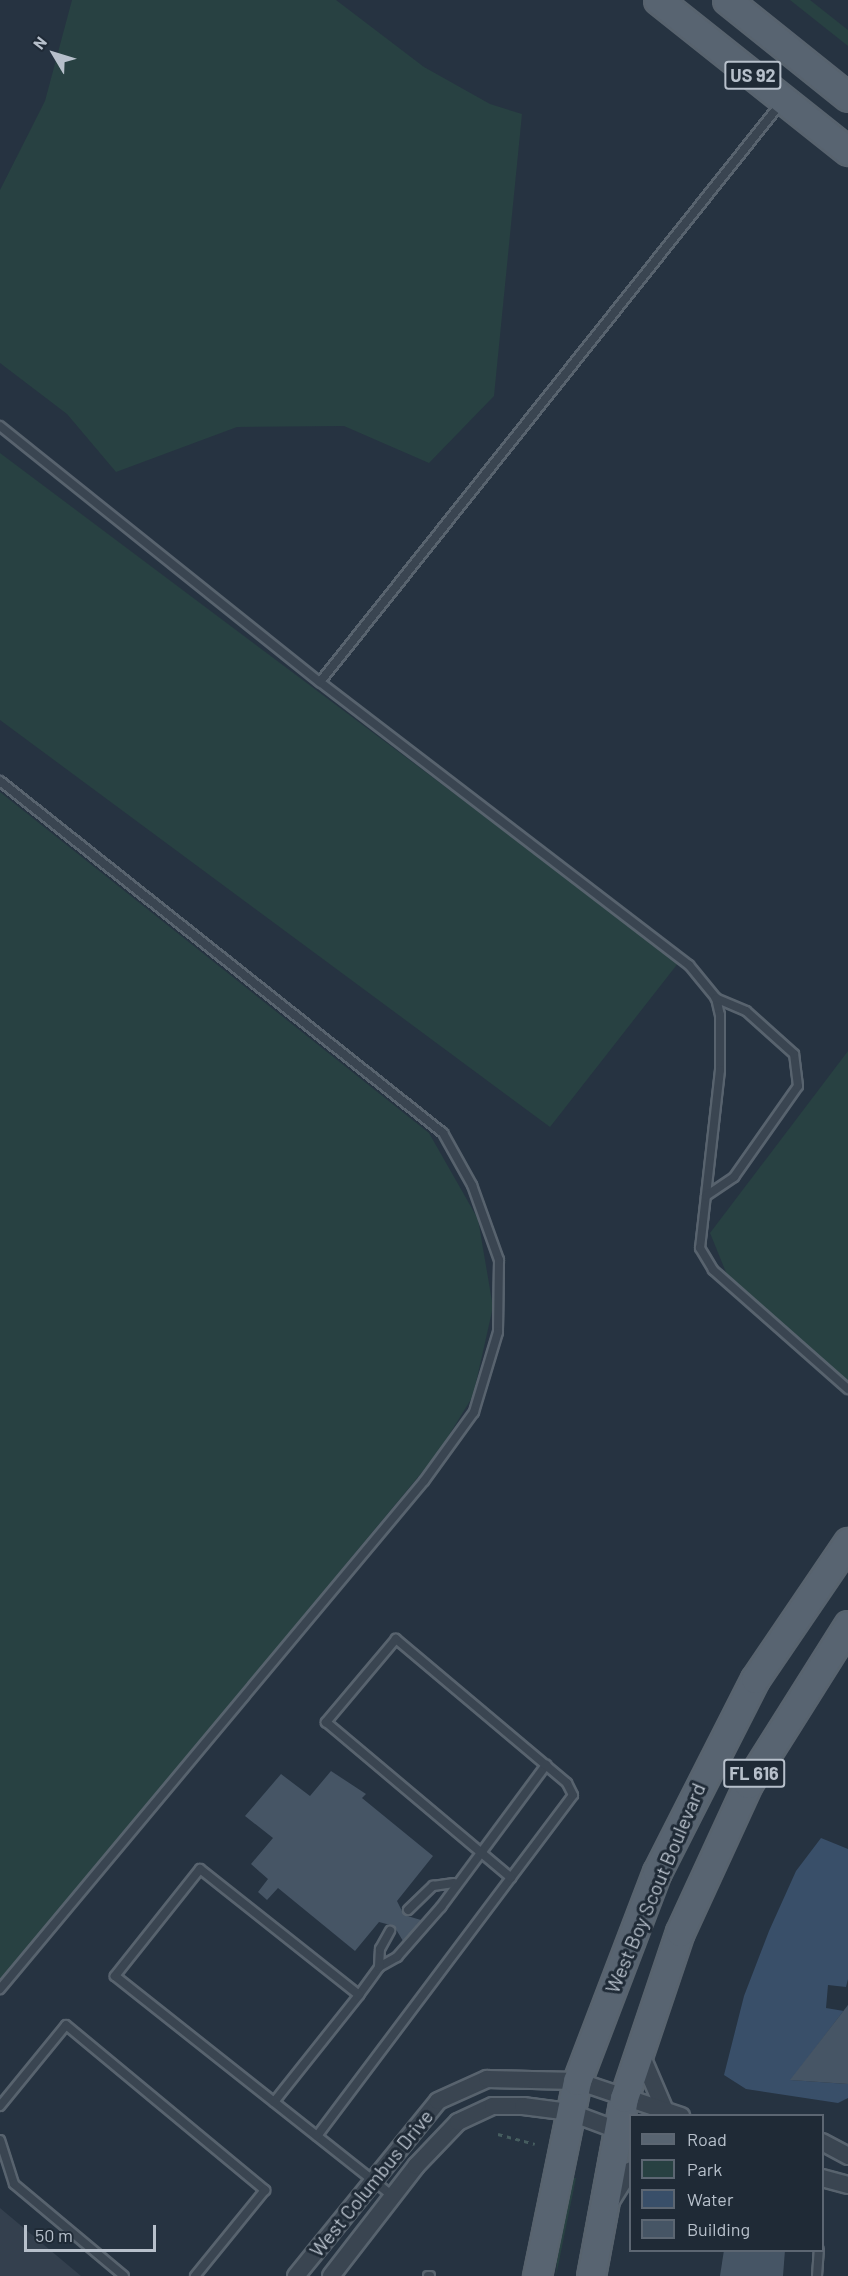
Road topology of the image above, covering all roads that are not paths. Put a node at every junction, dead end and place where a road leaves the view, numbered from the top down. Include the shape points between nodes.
1 (658, 0) edge
2 (727, 0) edge
3 (848, 97) edge
4 (784, 100) junction
5 (848, 151) edge
6 (0, 426) edge
7 (320, 682) junction
8 (0, 781) edge
9 (716, 999) junction
10 (706, 1196) junction
11 (848, 1389) edge
12 (848, 1542) edge
13 (848, 1625) edge
14 (546, 1766) junction
15 (479, 1851) junction
16 (511, 1878) junction
17 (454, 1883) junction
18 (408, 1910) dead end
19 (390, 1931) dead end
20 (380, 1967) junction
21 (0, 1989) edge
22 (359, 1995) junction
23 (639, 2049) junction
24 (577, 2081) junction
25 (624, 2098) junction
26 (274, 2102) junction
27 (0, 2106) edge
28 (568, 2112) junction
29 (673, 2114) edge
30 (623, 2132) edge
31 (317, 2136) junction
32 (0, 2140) edge
33 (824, 2143) edge
34 (848, 2156) edge
35 (629, 2172) edge
36 (824, 2179) edge
37 (372, 2180) junction
38 (848, 2185) edge
39 (393, 2196) junction
40 (601, 2217) junction
41 (819, 2252) edge
42 (124, 2276) edge
43 (195, 2276) edge
44 (296, 2276) edge
45 (331, 2276) edge
46 (537, 2276) edge
47 (591, 2276) edge
48 (817, 2276) edge

1 - 4 main road, US 92
2 - 3 main road, US 92
4 - 5 main road, US 92
4 - 7 lane
6 - 7 lane
7 - 9 lane via 689,965
8 - 21 lane via 443,1133 472,1185 499,1260 498,1332 474,1412 424,1481
9 - 10 lane via 720,1070
9 - 10 lane via 746,1011 794,1054 798,1086 734,1177
10 - 11 lane via 700,1248 713,1270
12 - 24 main road, West Boy Scout Boulevard / FL 616 via 755,1679 702,1775 626,1947
13 - 23 main road, West Boy Scout Boulevard / FL 616 via 748,1784 680,1932
14 - 15 lane
14 - 15 lane via 396,1639 326,1722
14 - 16 lane via 573,1795
15 - 16 lane
15 - 17 lane
16 - 31 lane
17 - 18 lane via 433,1886
17 - 20 lane via 404,1949
19 - 20 lane via 380,1949
20 - 22 lane
22 - 26 lane
22 - 26 lane via 200,1869 186,1886 115,1976
23 - 25 main road, West Boy Scout Boulevard / FL 616
23 - 29 street
24 - 25 street, West Columbus Drive
24 - 28 main road, West Boy Scout Boulevard / FL 616
24 - 37 street, West Columbus Drive via 487,2079 438,2101
25 - 29 street, West Columbus Drive
25 - 30 main road, West Boy Scout Boulevard / FL 616
26 - 31 lane
27 - 43 lane via 66,2025 265,2190
28 - 30 street, West Columbus Drive
28 - 39 street, West Columbus Drive via 493,2106 458,2121
28 - 46 main road, West Boy Scout Boulevard / FL 616
30 - 40 main road, West Boy Scout Boulevard / FL 616
31 - 37 lane
32 - 42 lane via 14,2184
33 - 34 street
35 - 40 street
36 - 38 street
37 - 39 lane
37 - 44 street, West Columbus Drive
39 - 45 street, West Columbus Drive
40 - 47 main road, West Boy Scout Boulevard / FL 616
41 - 48 lane

